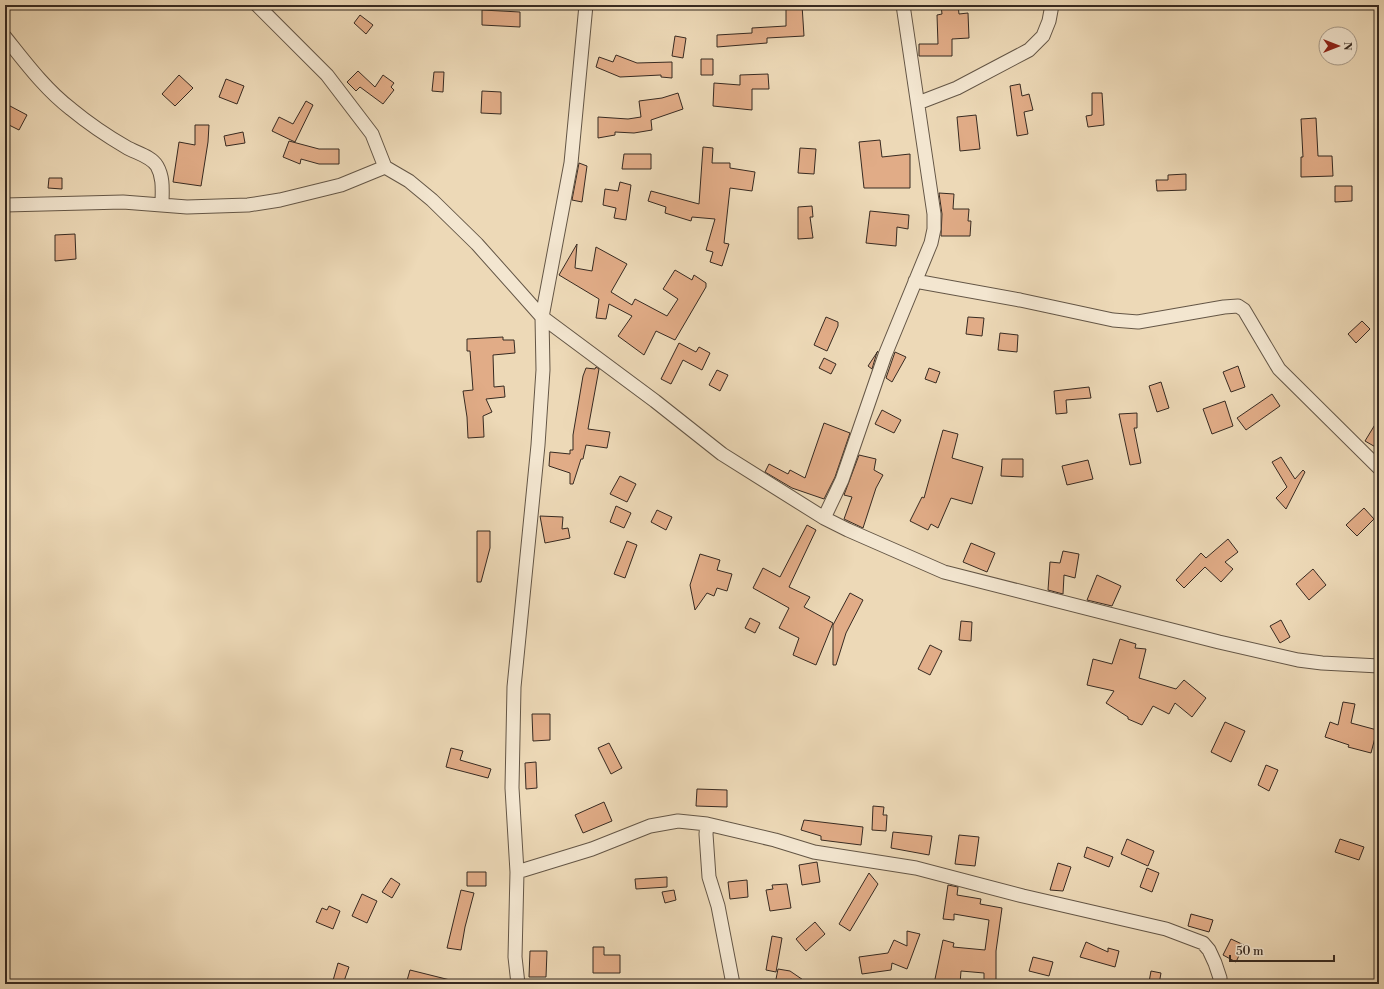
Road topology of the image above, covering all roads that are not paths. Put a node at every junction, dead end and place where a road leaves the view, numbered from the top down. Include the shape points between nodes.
1 (257, 5) edge
2 (586, 5) edge
3 (903, 5) edge
4 (1052, 5) edge
5 (5, 37) edge
6 (918, 103) junction
7 (385, 167) junction
8 (5, 205) edge
9 (162, 205) junction
10 (915, 281) junction
11 (542, 317) junction
12 (1379, 468) edge
13 (824, 518) junction
14 (1379, 666) edge
15 (707, 824) junction
16 (517, 872) junction
17 (518, 984) edge
18 (733, 984) edge
19 (1220, 984) edge

1 - 7 street via 327,75 372,134
2 - 11 street via 571,163
3 - 6 street
4 - 6 street via 1043,36 1029,50 957,88
5 - 9 street via 43,84 69,108 126,148 157,165 162,178
6 - 10 street via 934,229
7 - 9 street via 341,185 280,200 207,207
7 - 11 street via 402,176 432,200 477,244
8 - 9 street via 123,202
10 - 12 street via 1113,320 1138,322 1238,306 1244,310 1278,369
10 - 13 street via 885,355 842,480
11 - 13 street via 655,400 722,454
11 - 16 street via 543,370 538,437 514,687 512,788
13 - 14 street via 944,572 1298,660
15 - 16 street via 678,821 650,826
15 - 18 street via 709,877 718,906
15 - 19 street via 814,852 916,868 1166,929 1203,943 1209,950
16 - 17 street via 515,957

